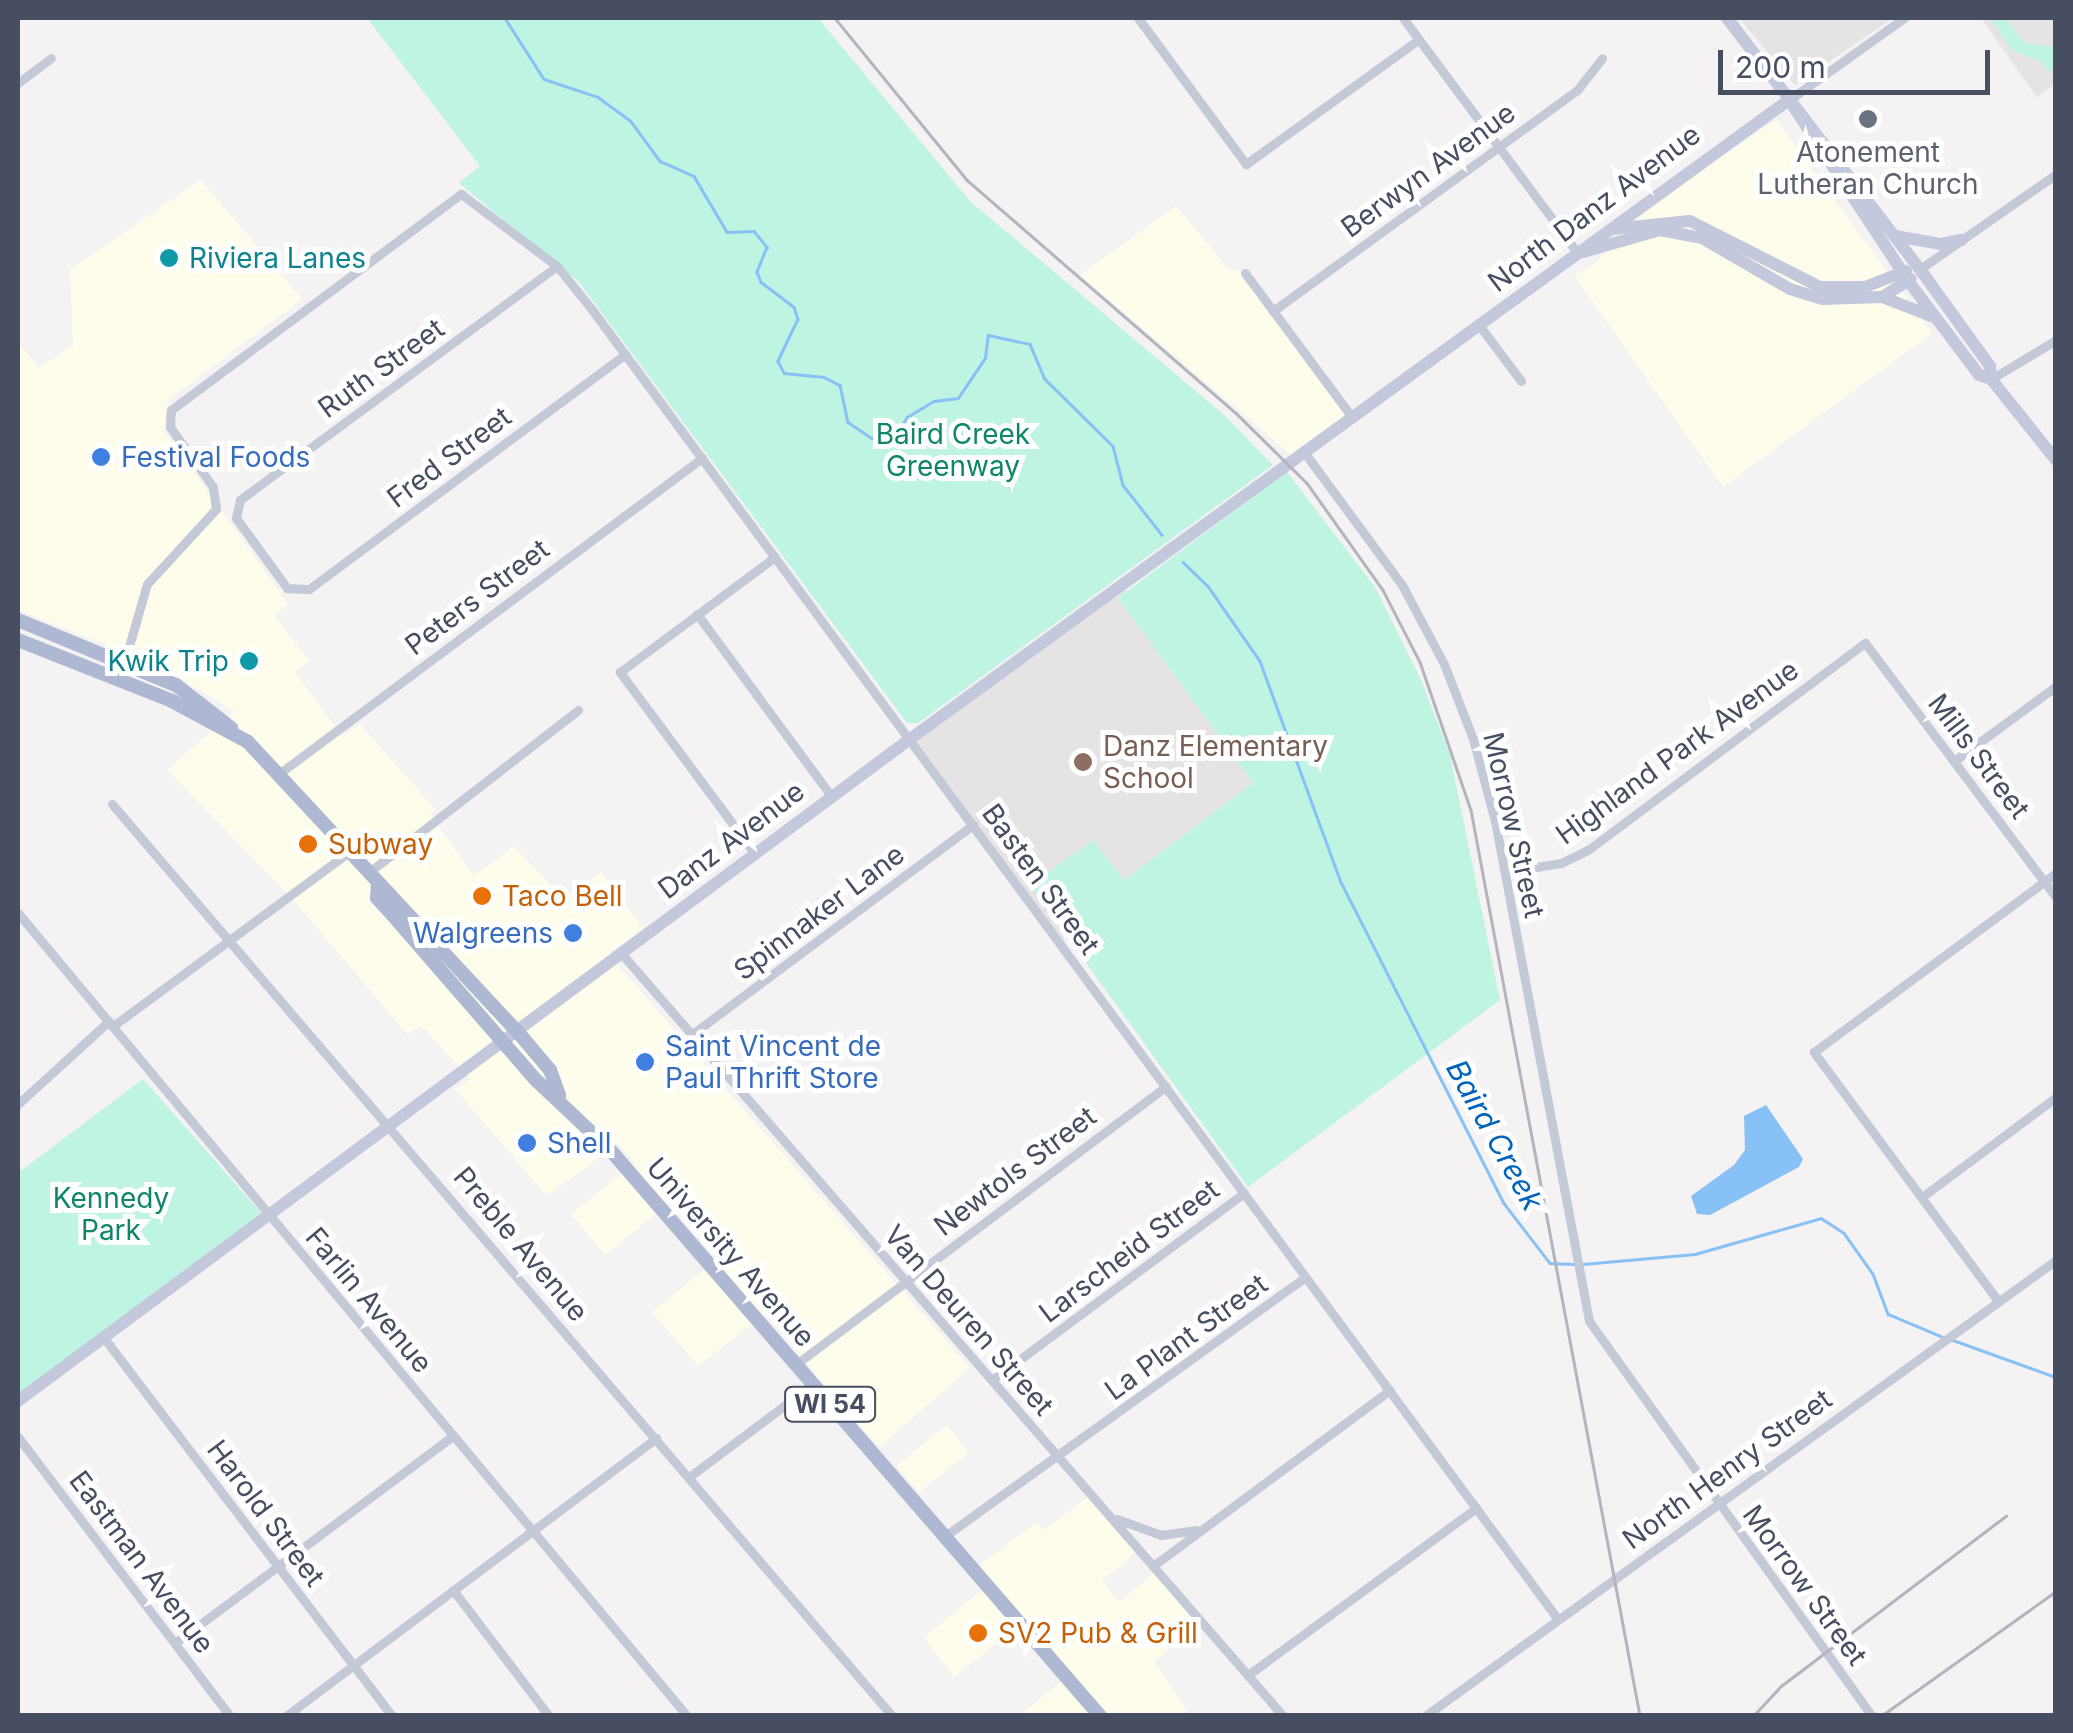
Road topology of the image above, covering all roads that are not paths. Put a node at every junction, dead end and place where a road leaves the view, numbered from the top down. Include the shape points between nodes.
1 (1138, 18) edge
2 (1403, 18) edge
3 (1727, 18) edge
4 (1904, 18) edge
5 (1419, 39) junction
6 (51, 58) dead end
7 (1602, 58) dead end
8 (18, 83) edge
9 (1789, 100) junction
10 (1498, 147) junction
11 (2056, 174) edge
12 (1596, 236) junction
13 (1895, 236) junction
14 (1962, 240) junction
15 (1578, 254) junction
16 (557, 266) junction
17 (1920, 269) junction
18 (1245, 273) dead end
19 (1905, 277) junction
20 (1882, 297) junction
21 (1273, 311) junction
22 (1939, 322) junction
23 (1479, 325) junction
24 (2056, 340) edge
25 (626, 354) junction
26 (1991, 379) junction
27 (1521, 381) dead end
28 (1352, 417) junction
29 (1304, 452) junction
30 (702, 458) junction
31 (2056, 460) edge
32 (775, 556) junction
33 (297, 593) joint
34 (698, 614) junction
35 (18, 620) edge
36 (18, 640) edge
37 (1866, 643) joint
38 (124, 663) junction
39 (119, 680) junction
40 (2056, 686) edge
41 (578, 710) dead end
42 (231, 728) junction
43 (910, 739) junction
44 (1954, 760) junction
45 (280, 773) junction
46 (832, 796) junction
47 (112, 804) dead end
48 (973, 825) junction
49 (350, 851) junction
50 (754, 854) junction
51 (1505, 872) junction
52 (2056, 873) edge
53 (373, 879) junction
54 (2044, 882) junction
55 (2056, 897) edge
56 (18, 913) edge
57 (230, 940) junction
58 (621, 954) junction
59 (111, 1023) junction
60 (517, 1031) junction
61 (692, 1034) junction
62 (503, 1042) junction
63 (1166, 1086) junction
64 (558, 1095) junction
65 (2056, 1097) edge
66 (18, 1104) edge
67 (390, 1125) junction
68 (1244, 1193) junction
69 (1922, 1196) junction
70 (269, 1215) junction
71 (2056, 1260) edge
72 (1306, 1277) junction
73 (905, 1280) junction
74 (1998, 1300) junction
75 (104, 1338) junction
76 (795, 1365) junction
77 (992, 1380) junction
78 (813, 1384) junction
79 (1390, 1390) junction
80 (18, 1401) edge
81 (18, 1436) edge
82 (453, 1436) junction
83 (656, 1438) junction
84 (1059, 1458) junction
85 (689, 1477) junction
86 (1718, 1503) junction
87 (1476, 1508) junction
88 (1106, 1511) junction
89 (1209, 1525) junction
90 (532, 1531) junction
91 (945, 1536) junction
92 (278, 1566) junction
93 (1153, 1566) junction
94 (453, 1590) junction
95 (1557, 1618) junction
96 (176, 1643) junction
97 (353, 1665) junction
98 (1248, 1675) junction
99 (230, 1716) edge
100 (286, 1716) edge
101 (392, 1716) edge
102 (549, 1716) edge
103 (687, 1716) edge
104 (892, 1716) edge
105 (1100, 1716) edge
106 (1283, 1716) edge
107 (1425, 1716) edge
108 (1872, 1716) edge

1 - 5 street via 1246,164
2 - 5 street
3 - 9 street
4 - 9 street
5 - 10 street
6 - 8 street
7 - 10 street, Berwyn Avenue via 1584,84
9 - 12 street, North Danz Avenue
9 - 13 street
9 - 19 street
10 - 15 street
10 - 21 street, Berwyn Avenue
11 - 14 street
12 - 15 street, North Danz Avenue
12 - 19 street via 1673,219 1705,226 1820,287 1865,287
13 - 14 street via 1940,244
13 - 17 street
14 - 17 street
15 - 20 street via 1629,234 1682,232 1807,295
15 - 23 street, North Danz Avenue
16 - 25 street, Basten Street
16 - 33 street, Ruth Street via 235,509 287,588
16 - 38 street, Basten Street via 461,194 173,408 170,426 214,487 216,511 151,578
17 - 19 street
17 - 26 street via 1990,366
18 - 21 street
19 - 20 street
19 - 22 street
20 - 22 street
21 - 28 street
22 - 26 street via 1978,374
23 - 27 street
23 - 28 street, Danz Avenue
24 - 26 street
25 - 30 street, Basten Street
25 - 33 street, Fred Street
26 - 31 street
28 - 29 street, Danz Avenue
29 - 43 street, Danz Avenue
29 - 51 street, Morrow Street via 1388,561 1444,664 1485,780
30 - 32 street, Basten Street
30 - 45 street, Peters Street
32 - 34 street
32 - 43 street, Basten Street
34 - 46 street
34 - 50 street via 620,672
35 - 38 main road, University Avenue / WI 54
36 - 39 main road, University Avenue / WI 54
37 - 44 street, Mills Street
37 - 51 street, Highland Park Avenue via 1588,850 1560,864
38 - 39 street
38 - 42 main road, University Avenue / WI 54 via 190,693
39 - 42 main road, University Avenue / WI 54
40 - 44 street
41 - 53 street
42 - 45 main road, University Avenue / WI 54
43 - 46 street, Danz Avenue
43 - 48 street, Basten Street
44 - 54 street, Mills Street
45 - 49 main road, University Avenue / WI 54
46 - 50 street, Danz Avenue
47 - 57 street, Preble Avenue
48 - 61 street, Spinnaker Lane
48 - 63 street, Basten Street
49 - 53 main road, University Avenue / WI 54
49 - 57 street
50 - 58 street, Danz Avenue
51 - 86 street, Morrow Street via 1589,1321
52 - 54 street
53 - 60 main road, University Avenue / WI 54
53 - 62 main road, University Avenue / WI 54 via 377,898
54 - 55 street, Mills Street
54 - 69 street via 1814,1052
56 - 59 street, Farlin Avenue
57 - 59 street
57 - 67 street, Preble Avenue
58 - 60 street, Danz Avenue
58 - 61 street, Van Deuren Street
59 - 66 street
59 - 70 street, Farlin Avenue
60 - 62 street, Danz Avenue
60 - 64 main road, University Avenue / WI 54 via 550,1070
61 - 73 street, Van Deuren Street
62 - 64 main road, University Avenue / WI 54
62 - 67 street, Danz Avenue
63 - 68 street, Basten Street
63 - 73 street, Newtols Street
64 - 76 main road, University Avenue / WI 54
65 - 69 street
67 - 70 street, Danz Avenue
67 - 83 street, Preble Avenue
68 - 72 street, Basten Street
68 - 77 street, Larscheid Street
69 - 74 street
70 - 75 street, Danz Avenue
70 - 82 street, Farlin Avenue
71 - 74 street, North Henry Street
72 - 79 street, Basten Street
72 - 84 street, La Plant Street
73 - 76 street, Newtols Street
73 - 77 street, Van Deuren Street
74 - 86 street, North Henry Street
75 - 80 street, Danz Avenue
75 - 92 street, Harold Street
76 - 78 main road, University Avenue / WI 54
77 - 84 street, Van Deuren Street
78 - 85 street
78 - 91 main road, University Avenue / WI 54
79 - 87 street, Basten Street
79 - 89 street
81 - 96 street, Eastman Avenue
82 - 90 street, Farlin Avenue
82 - 92 street
83 - 85 street, Preble Avenue
83 - 90 street
84 - 88 street, Van Deuren Street
84 - 91 street, La Plant Street
85 - 104 street, Preble Avenue
86 - 95 street, North Henry Street
86 - 108 street, Morrow Street
87 - 95 street, Basten Street
87 - 98 street
88 - 89 street via 1161,1534
88 - 93 street, Van Deuren Street
89 - 93 street
90 - 94 street
90 - 103 street, Farlin Avenue
91 - 105 main road, University Avenue / WI 54
92 - 96 street
92 - 97 street, Harold Street
93 - 98 street, Van Deuren Street
94 - 97 street
94 - 102 street
95 - 107 street, North Henry Street
96 - 99 street, Eastman Avenue
97 - 100 street
97 - 101 street, Harold Street
98 - 106 street, Van Deuren Street

